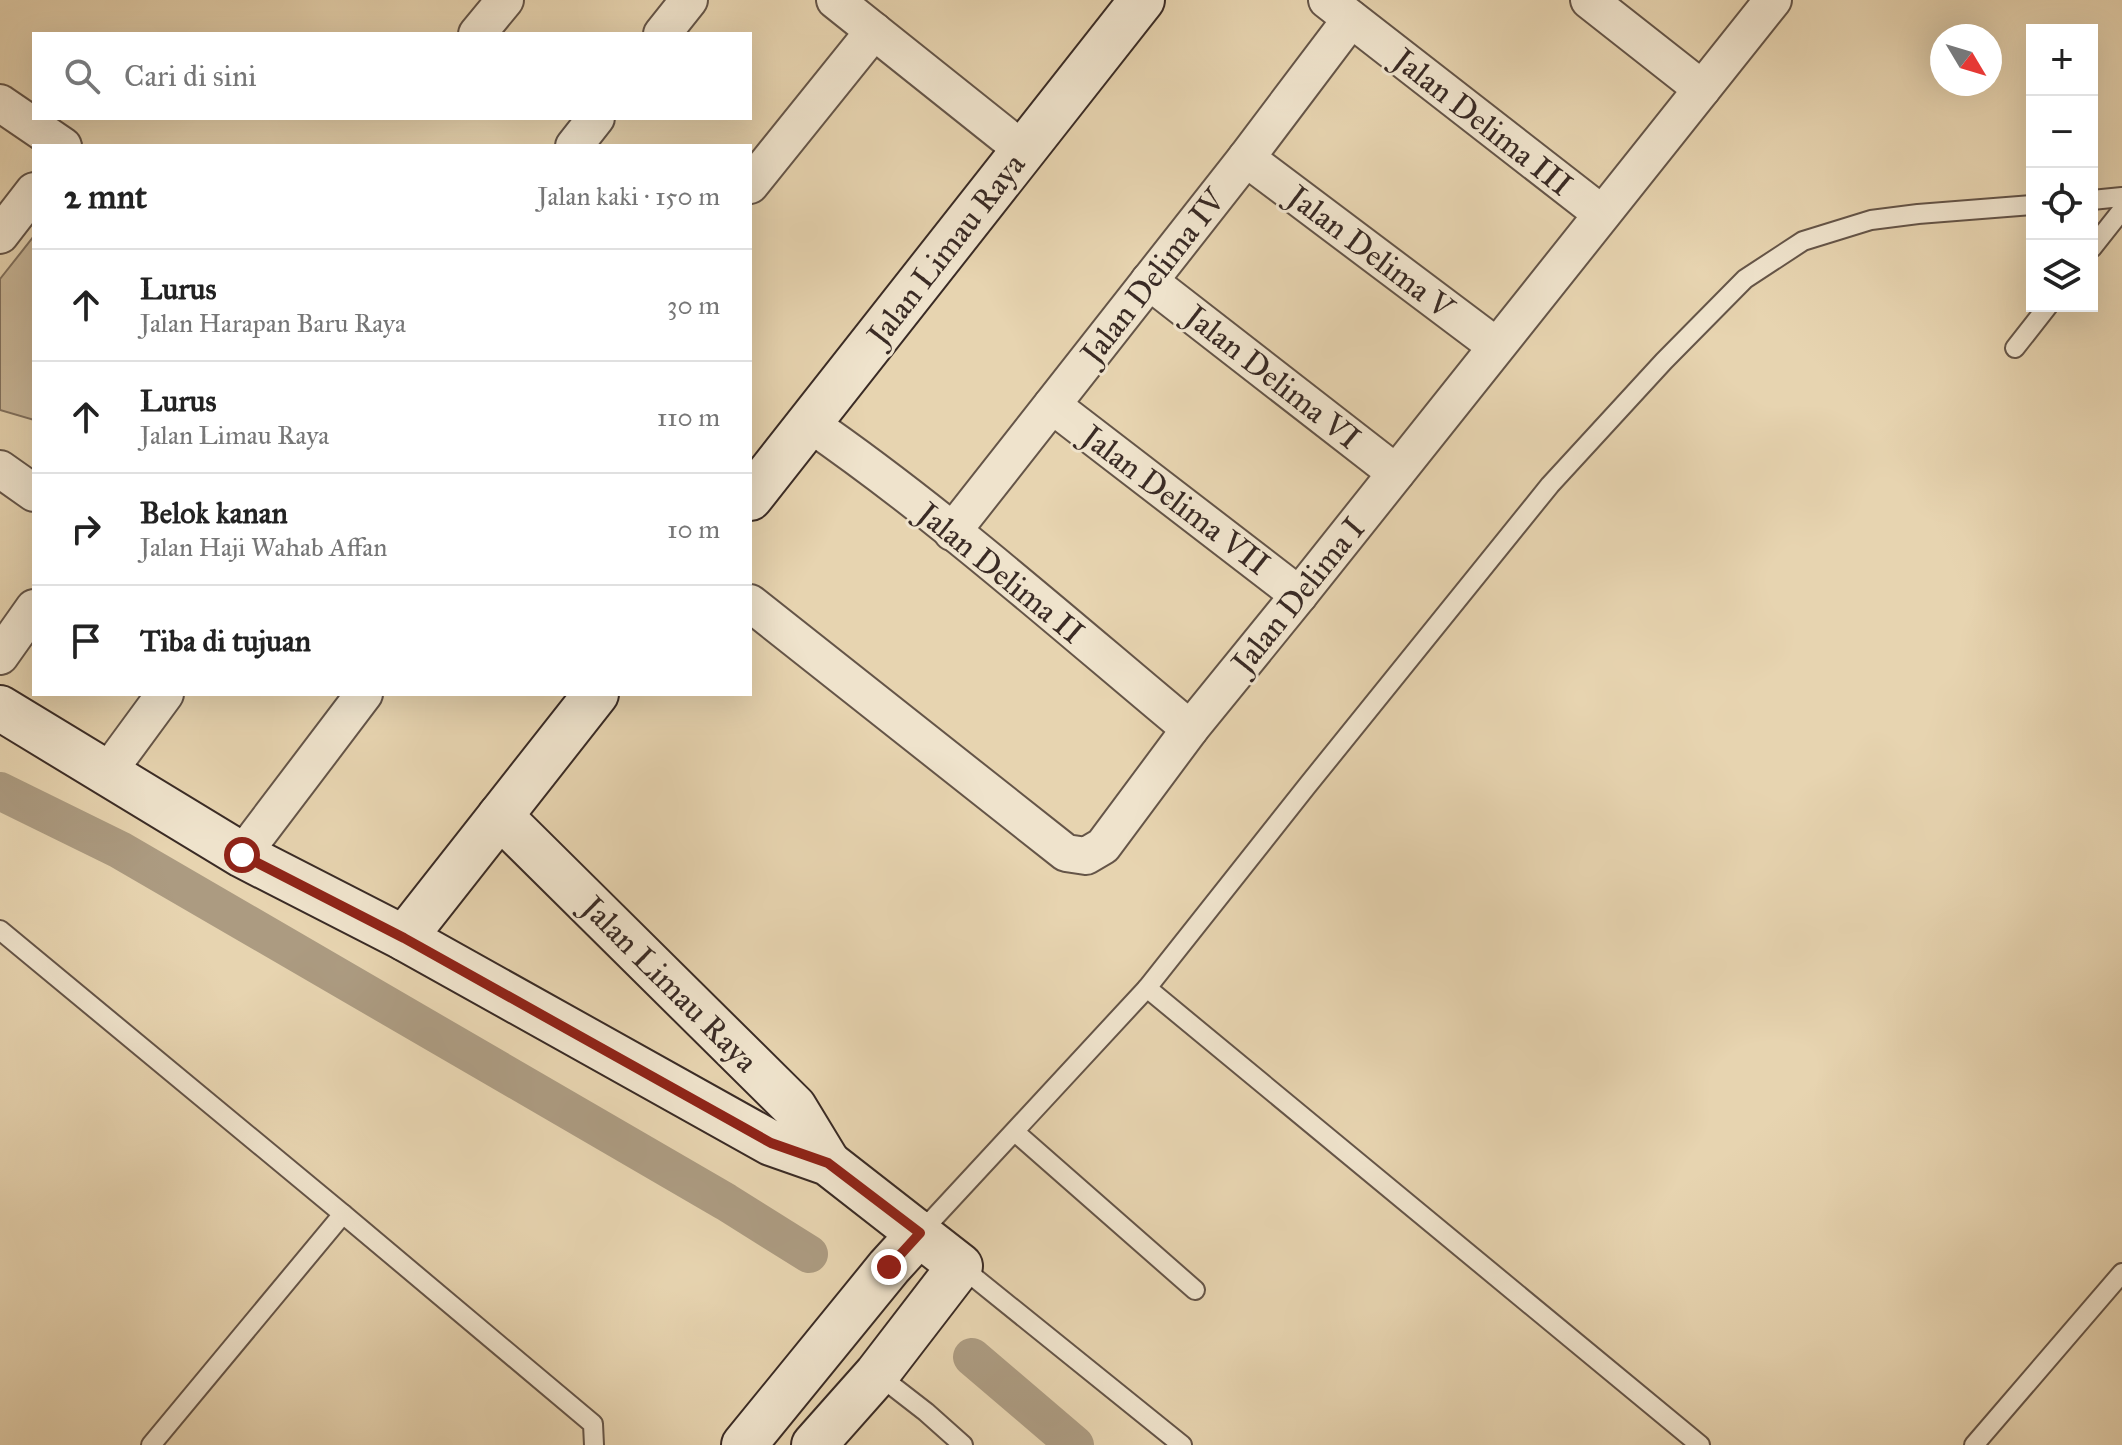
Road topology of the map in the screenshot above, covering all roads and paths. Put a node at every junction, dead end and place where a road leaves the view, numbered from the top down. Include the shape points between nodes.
1 (505, 0) edge
2 (689, 0) edge
3 (835, 0) edge
4 (1589, 0) edge
5 (1773, 0) edge
6 (1131, 4) edge
7 (1339, 9) edge
8 (874, 31) junction
9 (479, 32) edge
10 (664, 32) edge
11 (1702, 89) junction
12 (0, 103) edge
13 (594, 120) edge
14 (60, 144) edge
15 (576, 144) edge
16 (1023, 150) junction
17 (1246, 158) junction
18 (752, 183) edge
19 (32, 194) edge
20 (2122, 197) edge
21 (2098, 199) edge
22 (2026, 205) edge
23 (2122, 210) edge
24 (1602, 214) junction
25 (0, 235) edge
26 (2098, 240) edge
27 (1149, 281) junction
28 (2043, 312) edge
29 (1496, 346) junction
30 (2015, 348) dead end
31 (1052, 405) junction
32 (809, 423) junction
33 (0, 469) edge
34 (1396, 473) junction
35 (32, 492) edge
36 (752, 495) edge
37 (952, 532) junction
38 (1299, 595) junction
39 (752, 605) edge
40 (32, 611) edge
41 (0, 656) edge
42 (164, 696) edge
43 (362, 696) edge
44 (594, 696) edge
45 (0, 708) edge
46 (1190, 729) junction
47 (107, 773) junction
48 (500, 816) junction
49 (242, 855) junction
50 (0, 930) edge
51 (404, 938) junction
52 (1147, 988) junction
53 (1015, 1132) junction
54 (828, 1163) junction
55 (343, 1214) junction
56 (920, 1233) junction
57 (960, 1266) junction
58 (2122, 1273) edge
59 (1195, 1290) dead end
60 (880, 1369) junction
61 (151, 1445) edge
62 (594, 1445) edge
63 (744, 1445) edge
64 (814, 1445) edge
65 (963, 1445) edge
66 (1182, 1445) edge
67 (1700, 1445) edge
68 (1974, 1445) edge

1 - 9 street
2 - 10 street
3 - 8 street
4 - 11 street
5 - 11 street, Jalan Delima I
6 - 16 street, Jalan Limau Raya
7 - 17 street, Jalan Delima IV
7 - 24 street, Jalan Delima III
8 - 16 street
8 - 18 street
11 - 24 street, Jalan Delima I
12 - 14 street
13 - 15 street
16 - 32 street, Jalan Limau Raya
17 - 27 street, Jalan Delima IV
17 - 29 street, Jalan Delima V
19 - 25 street
20 - 21 lane
22 - 52 lane via 1871,220 1803,241 1745,279 1550,485
23 - 26 lane
24 - 29 street, Jalan Delima I
27 - 31 street, Jalan Delima IV
27 - 34 street, Jalan Delima VI
28 - 30 lane
29 - 34 street, Jalan Delima I
31 - 37 street, Jalan Delima IV
31 - 38 street, Jalan Delima VII
32 - 36 street, Jalan Limau Raya
32 - 37 street, Jalan Delima II
33 - 35 street
34 - 38 street, Jalan Delima I
37 - 46 street, Jalan Delima II
38 - 46 street, Jalan Delima I
39 - 46 street, Jalan Delima I via 1066,853 1086,856 1103,846
40 - 41 street
42 - 47 street
43 - 49 street
44 - 48 street
45 - 47 street, Jalan Limau Raya
47 - 49 street, Jalan Limau Raya
48 - 51 street
48 - 54 street, Jalan Limau Raya via 794,1107
49 - 51 street, Jalan Limau Raya
50 - 55 lane
51 - 54 street, Jalan Limau Raya via 771,1143
52 - 53 lane
52 - 67 lane
53 - 56 lane
53 - 59 lane
54 - 56 street, Jalan Limau Raya
55 - 61 lane
55 - 62 lane via 593,1424
56 - 57 street, Jalan Limau Raya
56 - 63 street
57 - 60 street
57 - 66 lane
58 - 68 lane
60 - 64 street
60 - 65 lane

